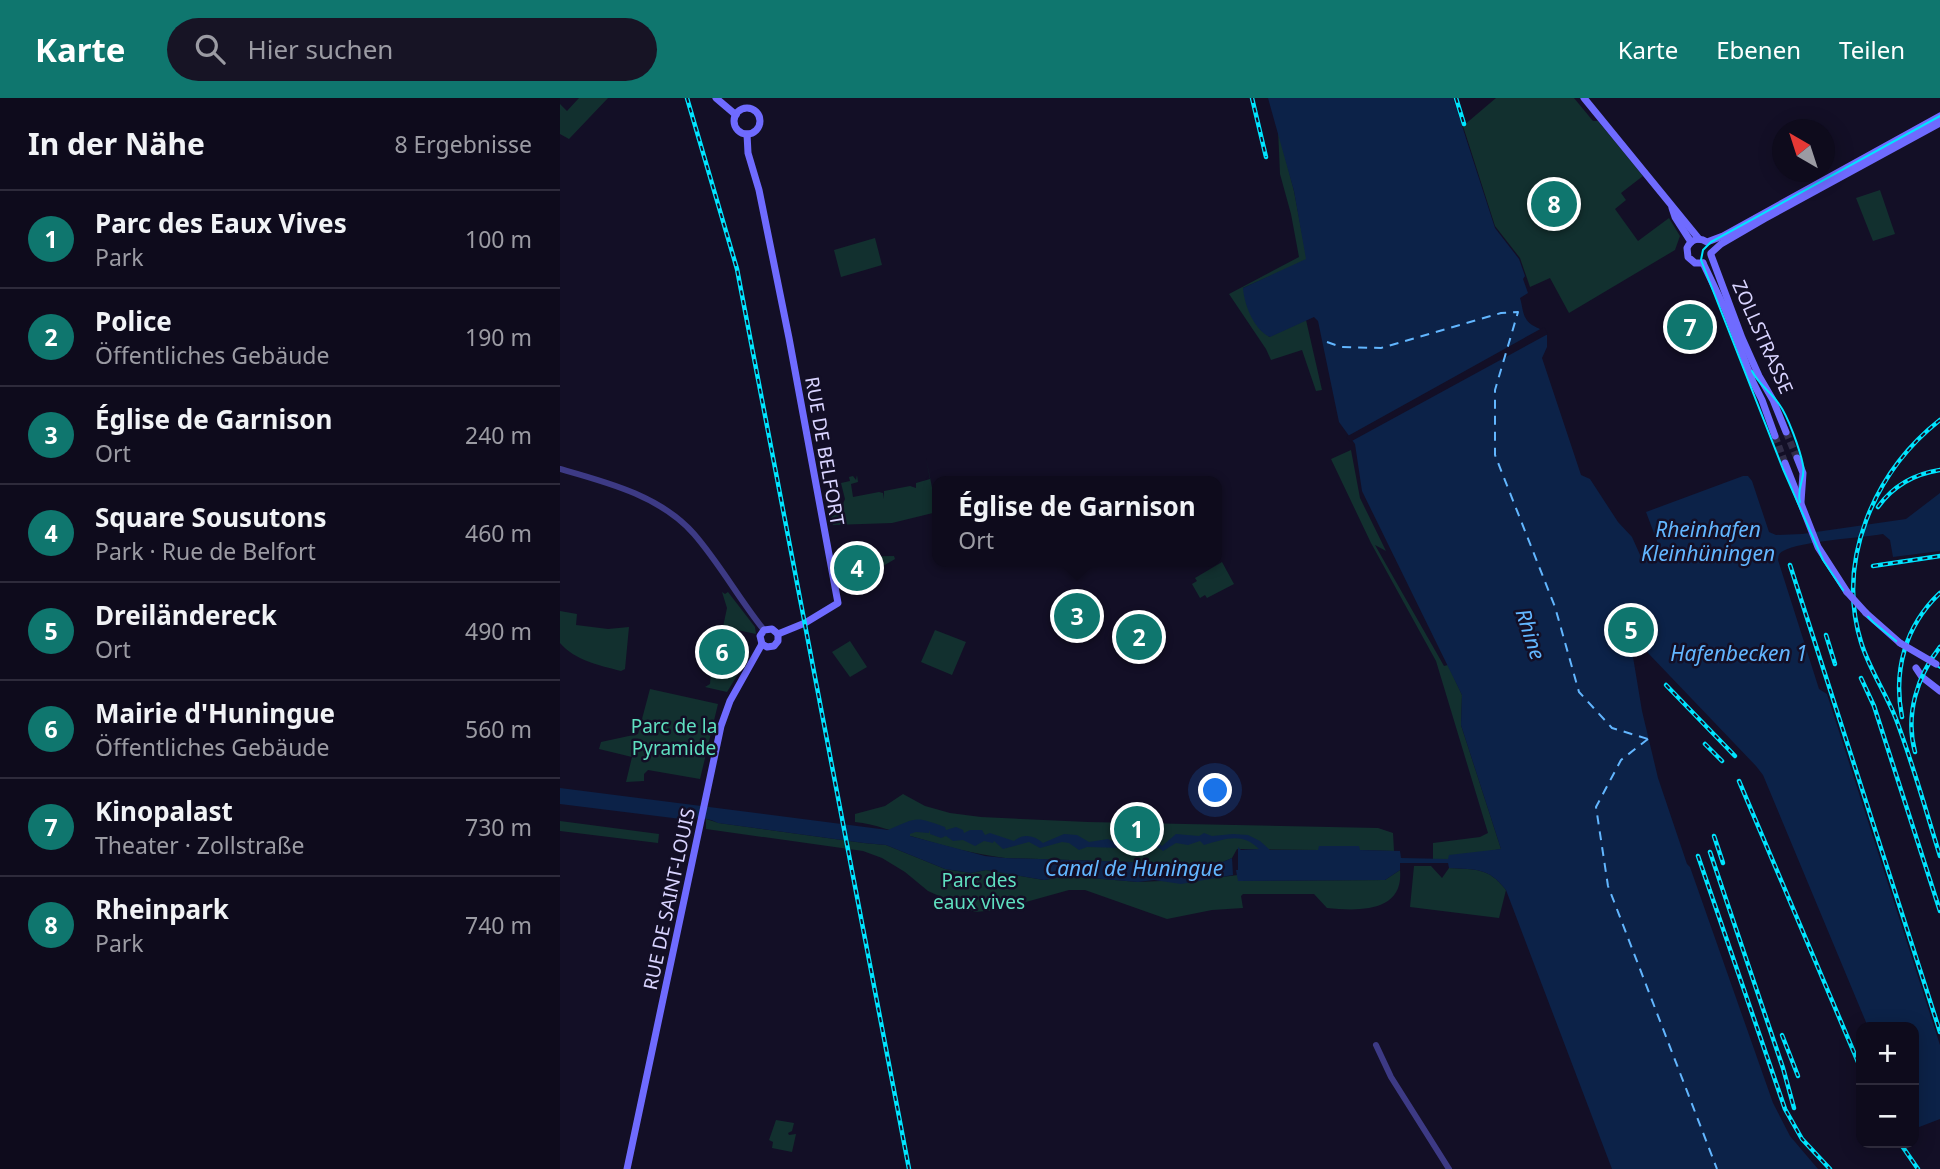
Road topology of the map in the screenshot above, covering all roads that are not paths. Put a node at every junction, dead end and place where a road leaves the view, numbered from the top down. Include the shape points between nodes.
1 (716, 98) edge
2 (1584, 98) edge
3 (736, 115) junction
4 (1940, 116) edge
5 (1940, 123) edge
6 (747, 134) junction
7 (1699, 241) junction
8 (1711, 254) junction
9 (1703, 263) junction
10 (1786, 432) tunnel mouth
11 (1775, 436) tunnel mouth
12 (1797, 458) tunnel mouth
13 (1785, 463) tunnel mouth
14 (560, 469) edge
15 (1800, 507) junction
16 (764, 630) junction
17 (778, 634) junction
18 (762, 644) junction
19 (1940, 666) edge
20 (1916, 668) dead end
21 (1940, 691) edge
22 (1377, 1045) dead end
23 (627, 1169) edge
24 (1449, 1169) edge

1 - 3 main road
2 - 7 main road
3 - 6 main road via 737,129
3 - 6 main road via 746,108 758,113 759,126
4 - 7 main road via 1744,224
5 - 8 main road via 1720,244
6 - 17 main road, RUE DE BELFORT via 838,603
7 - 8 main road
7 - 9 main road via 1687,250 1688,257
8 - 9 main road
8 - 10 main road, ZOLLSTRASSE via 1742,338
9 - 11 main road, ZOLLSTRASSE
12 - 15 main road via 1803,473
13 - 15 main road
14 - 16 street via 629,491 678,520 693,533
15 - 19 main road, bridge via 1829,567 1866,613 1900,643
16 - 17 main road
16 - 18 main road
17 - 18 main road via 774,646
18 - 23 main road, RUE DE SAINT-LOUIS via 725,712
20 - 21 main road
22 - 24 street via 1391,1077

